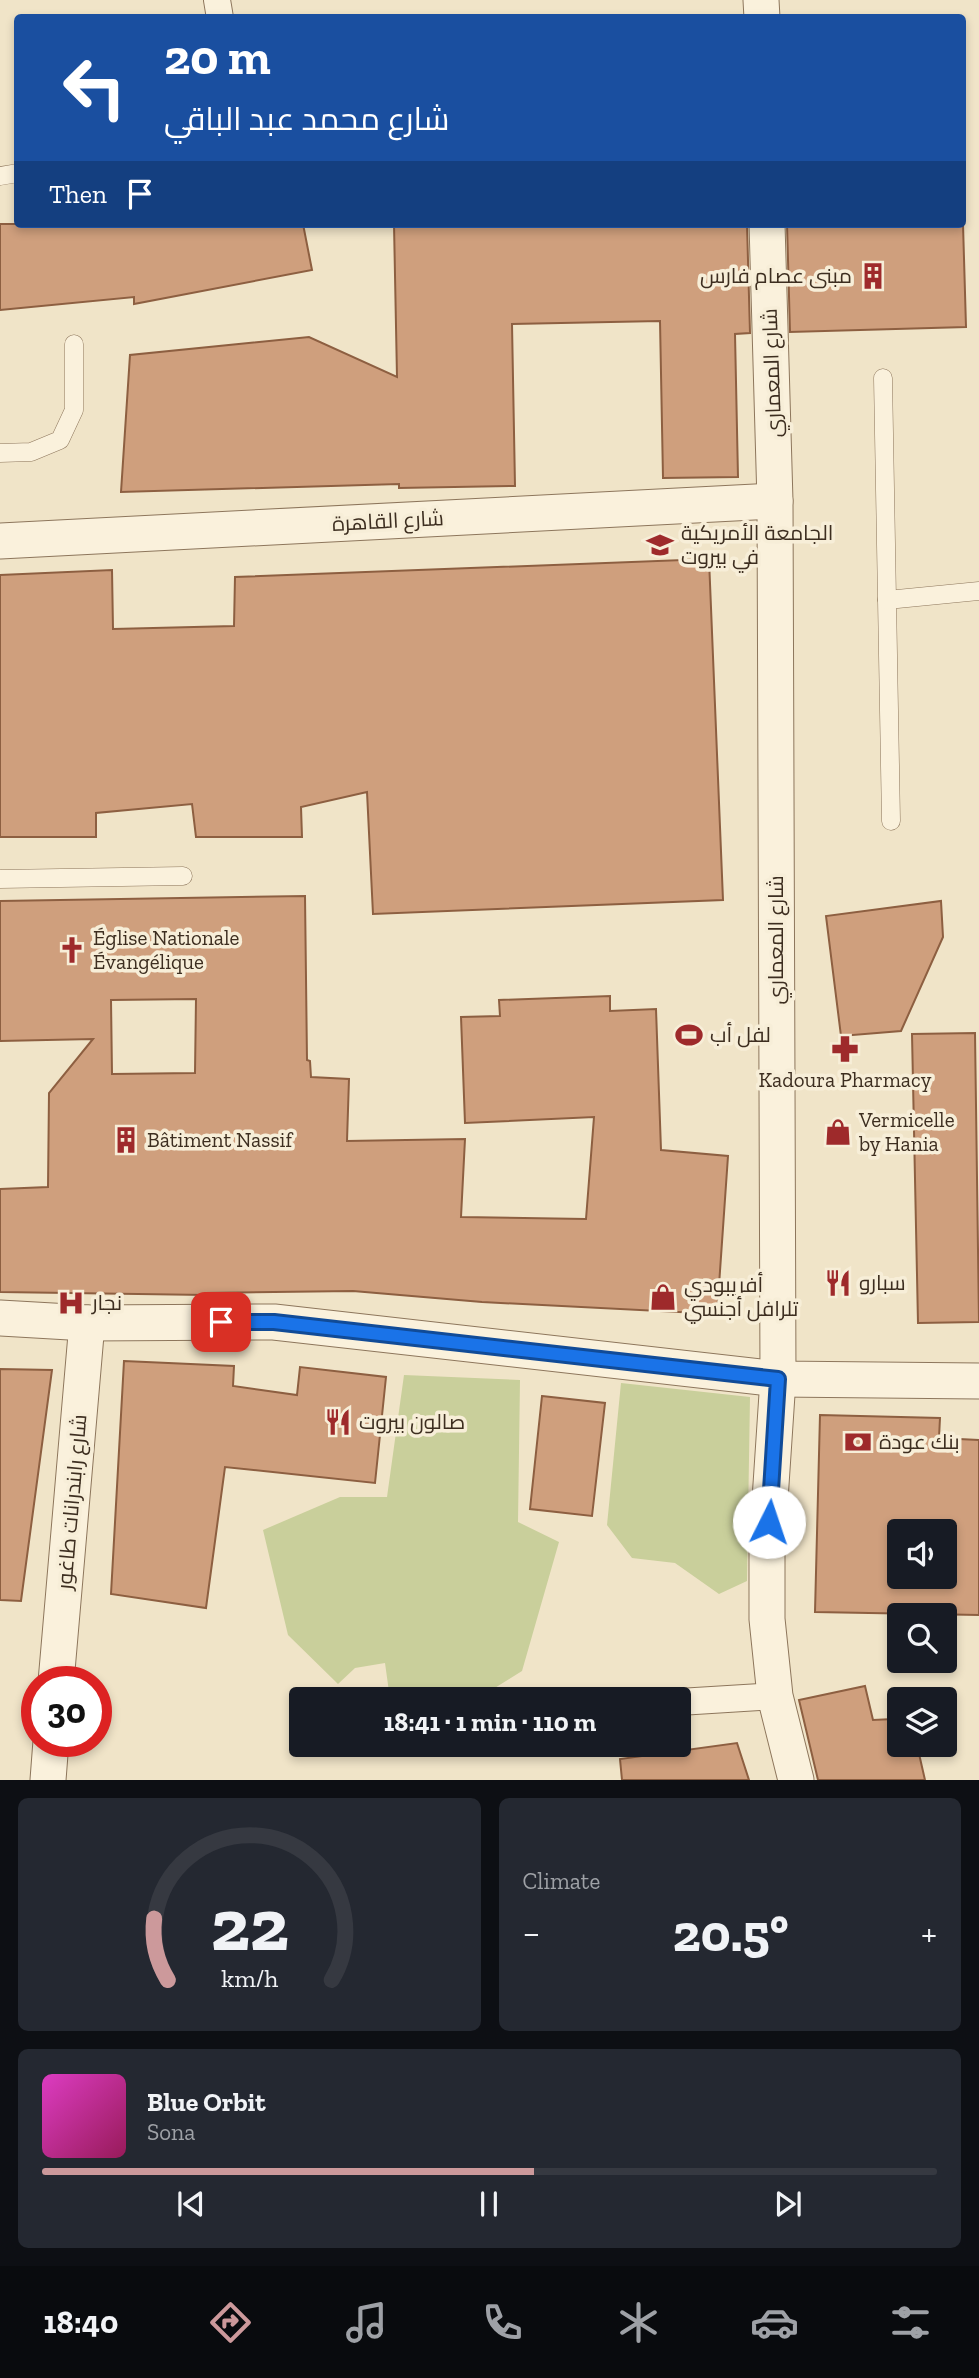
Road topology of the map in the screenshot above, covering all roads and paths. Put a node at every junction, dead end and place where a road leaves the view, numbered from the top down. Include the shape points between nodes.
1 (768, 228) edge
2 (75, 344) dead end
3 (883, 378) dead end
4 (0, 453) edge
5 (775, 501) junction
6 (0, 541) edge
7 (979, 591) edge
8 (887, 600) junction
9 (891, 821) dead end
10 (183, 876) dead end
11 (0, 880) edge
12 (0, 1318) edge
13 (88, 1322) junction
14 (979, 1381) edge
15 (777, 1391) junction
16 (979, 1404) edge
17 (57, 1666) edge
18 (775, 1696) junction
19 (691, 1701) edge
20 (50, 1757) edge
21 (48, 1780) edge
22 (796, 1780) edge

1 - 5 street, شارع المعماري
2 - 4 lane via 74,410 60,440 31,452
3 - 8 lane
5 - 6 street, شارع القاهرة
5 - 15 street, شارع المعماري
7 - 8 lane
8 - 9 lane
10 - 11 lane
12 - 13 street
13 - 15 street via 274,1322
13 - 17 street, شارع رابندرانات طاغور
14 - 15 street
15 - 16 street
15 - 18 street, شارع المعماري via 767,1545 767,1619
18 - 19 street
18 - 22 street, شارع المعماري
20 - 21 street

